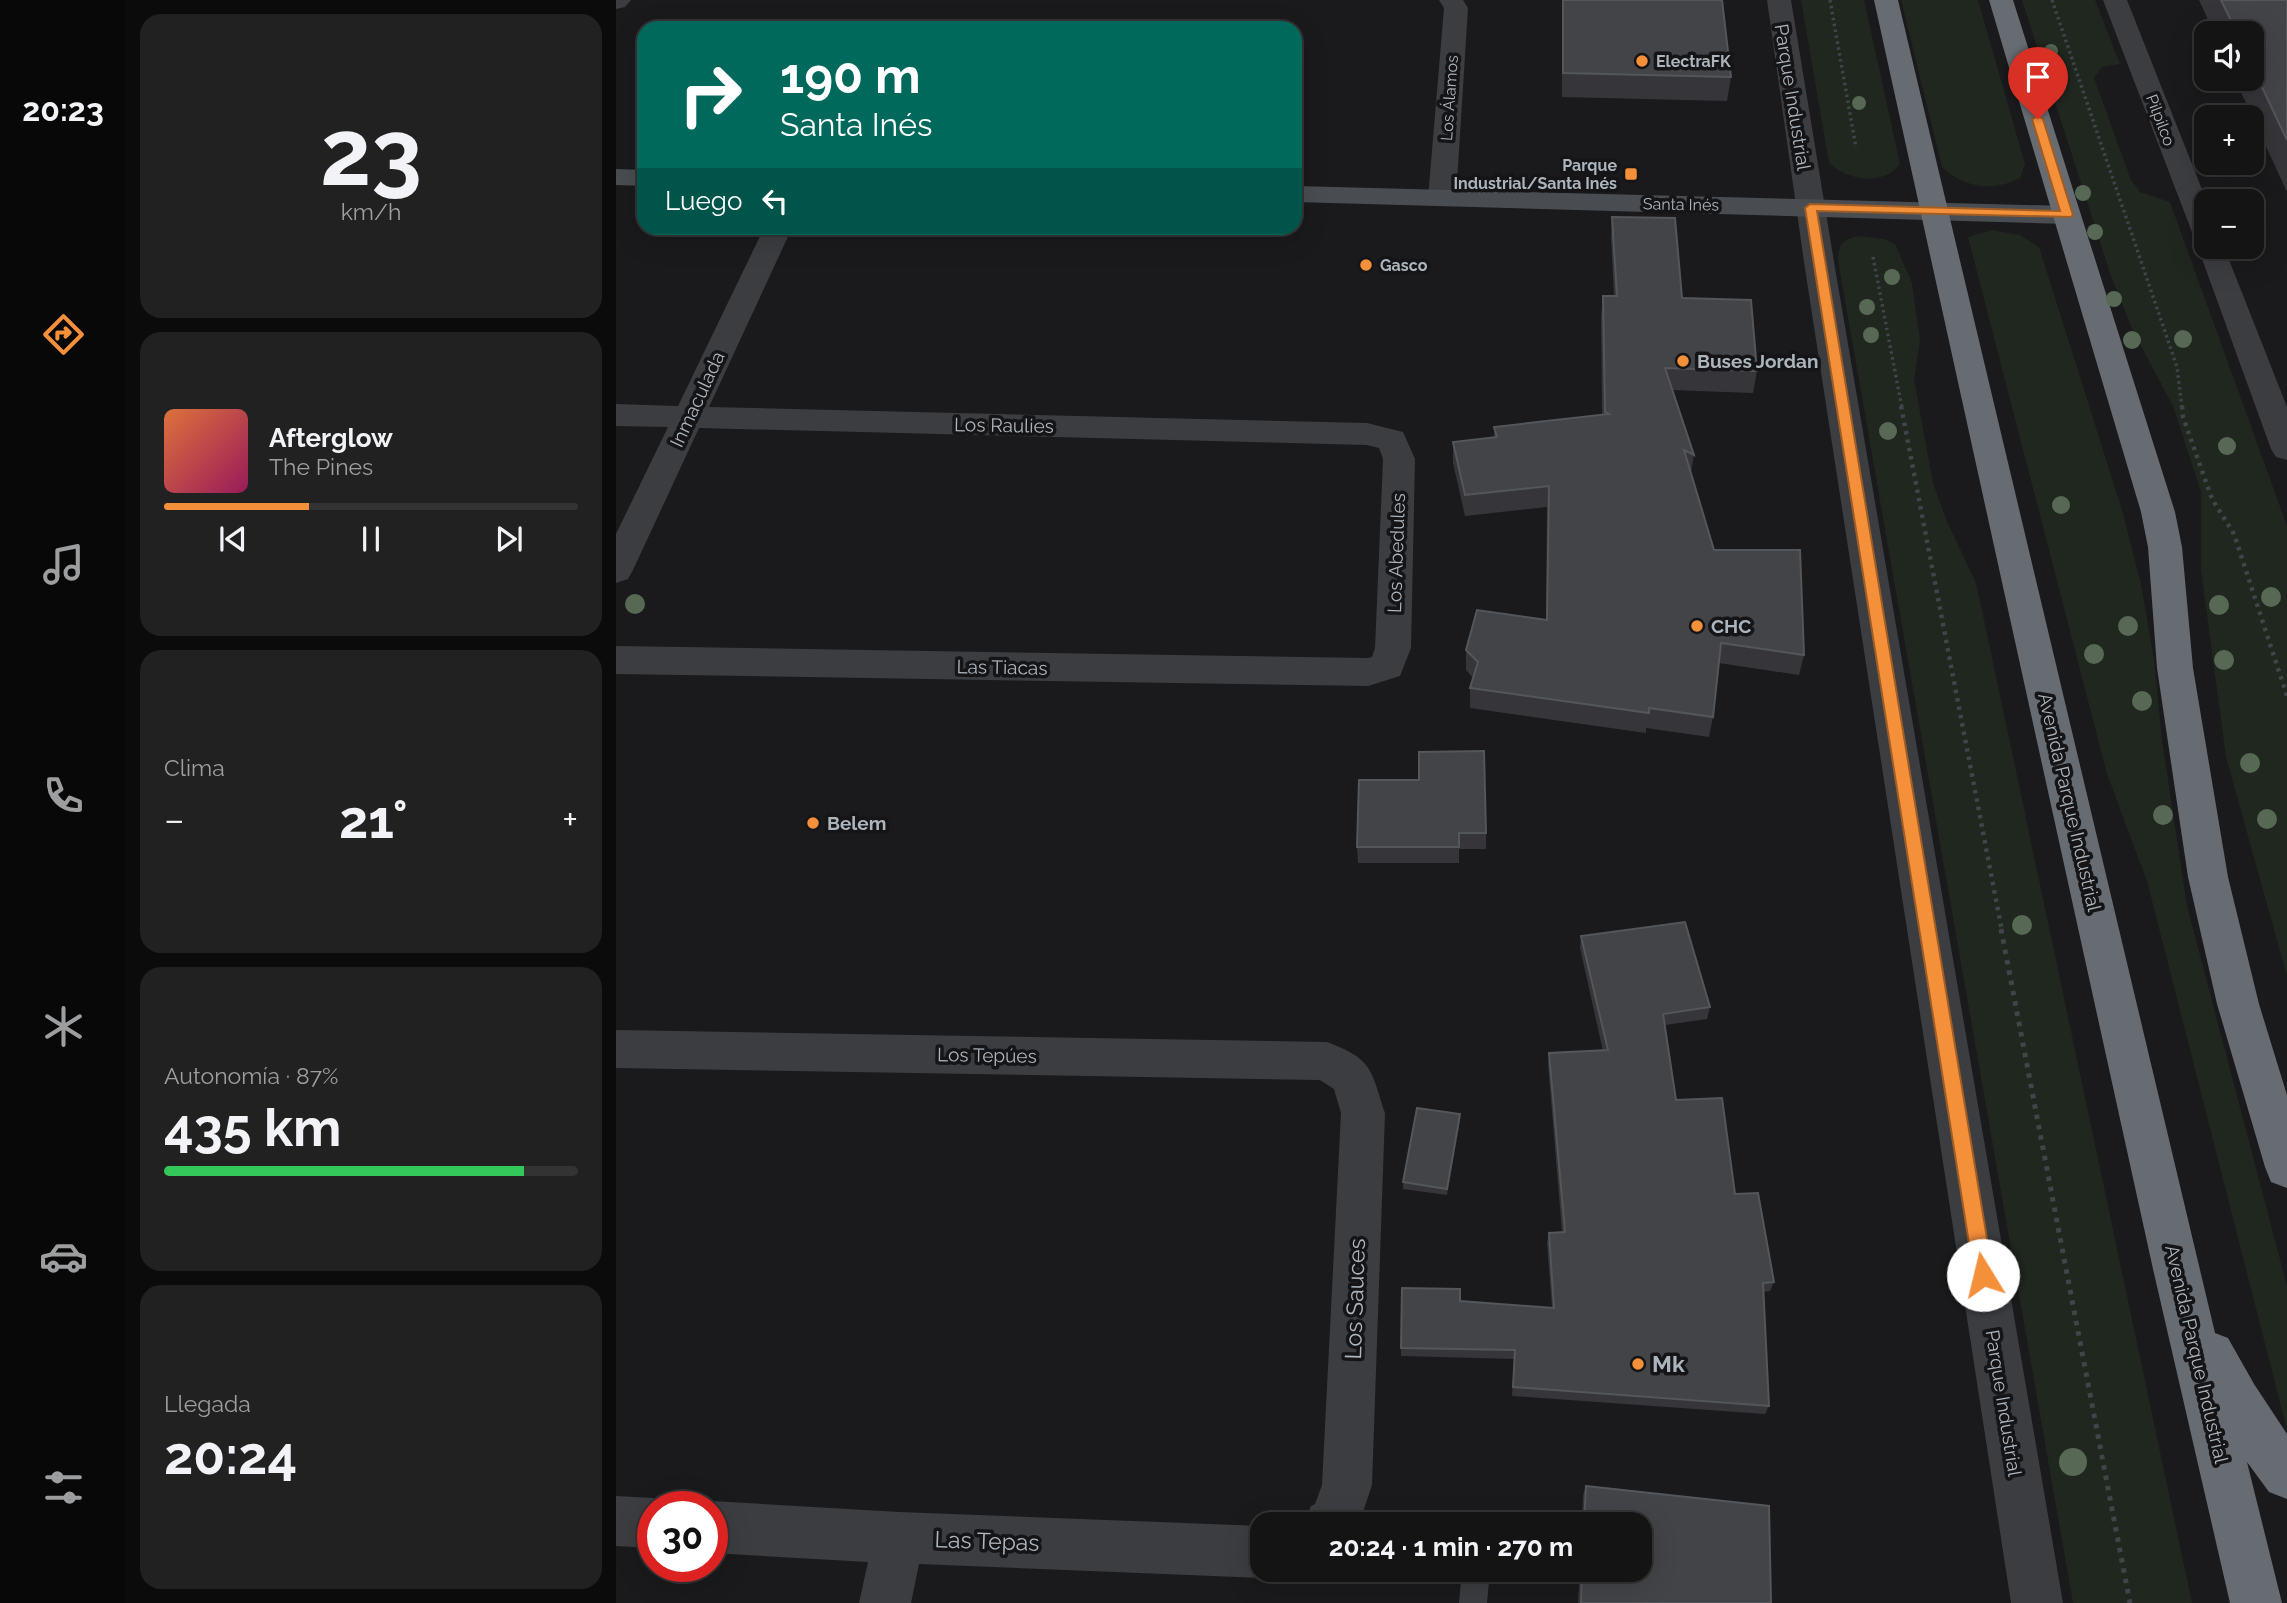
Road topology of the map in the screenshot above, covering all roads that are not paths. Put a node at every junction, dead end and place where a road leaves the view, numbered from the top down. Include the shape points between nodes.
1 (1451, 0) edge
2 (1779, 0) edge
3 (1886, 0) edge
4 (2001, 0) edge
5 (2115, 0) edge
6 (616, 177) edge
7 (637, 178) edge
8 (1302, 194) edge
9 (1442, 198) junction
10 (2194, 205) edge
11 (1810, 208) junction
12 (1935, 211) junction
13 (2067, 215) junction
14 (775, 235) edge
15 (2215, 259) edge
16 (616, 415) edge
17 (688, 418) junction
18 (2284, 433) edge
19 (1392, 440) joint
20 (616, 570) edge
21 (616, 660) edge
22 (1387, 666) joint
23 (616, 1049) edge
24 (1352, 1077) joint
25 (2287, 1167) edge
26 (2176, 1269) junction
27 (2287, 1474) edge
28 (1337, 1512) edge
29 (616, 1521) edge
30 (637, 1523) edge
31 (728, 1528) edge
32 (899, 1538) junction
33 (1250, 1552) edge
34 (1475, 1582) edge
35 (885, 1603) edge
36 (1473, 1603) edge
37 (2037, 1603) edge
38 (2256, 1603) edge

1 - 9 street, Los Álamos via 1456,8
2 - 11 street, Parque Industrial
3 - 12 highway, Avenida Parque Industrial
4 - 13 highway
5 - 10 street, Pilpilco
6 - 7 main road
8 - 9 main road, Santa Inés
9 - 11 main road, Santa Inés
11 - 12 main road, Santa Inés
11 - 37 street, Parque Industrial
12 - 13 main road, Santa Inés
12 - 26 highway, Avenida Parque Industrial
13 - 25 highway via 2158,512 2175,668 2208,877 2238,1004
14 - 17 street, Inmaculada
15 - 18 street
16 - 17 street, Los Raulies
17 - 19 street, Los Raulies via 1367,434
17 - 20 street, Inmaculada
19 - 22 street, Los Abedules via 1399,459 1393,648
21 - 22 street, Las Tiacas via 1368,672
23 - 24 street, Los Tepúes via 1327,1061
24 - 28 street, Los Sauces via 1363,1112 1348,1485
26 - 27 highway via 2198,1329 2229,1391
26 - 38 highway, Avenida Parque Industrial
29 - 30 street
31 - 32 street, Las Tepas
32 - 33 street, Las Tepas
32 - 35 street
34 - 36 lane

